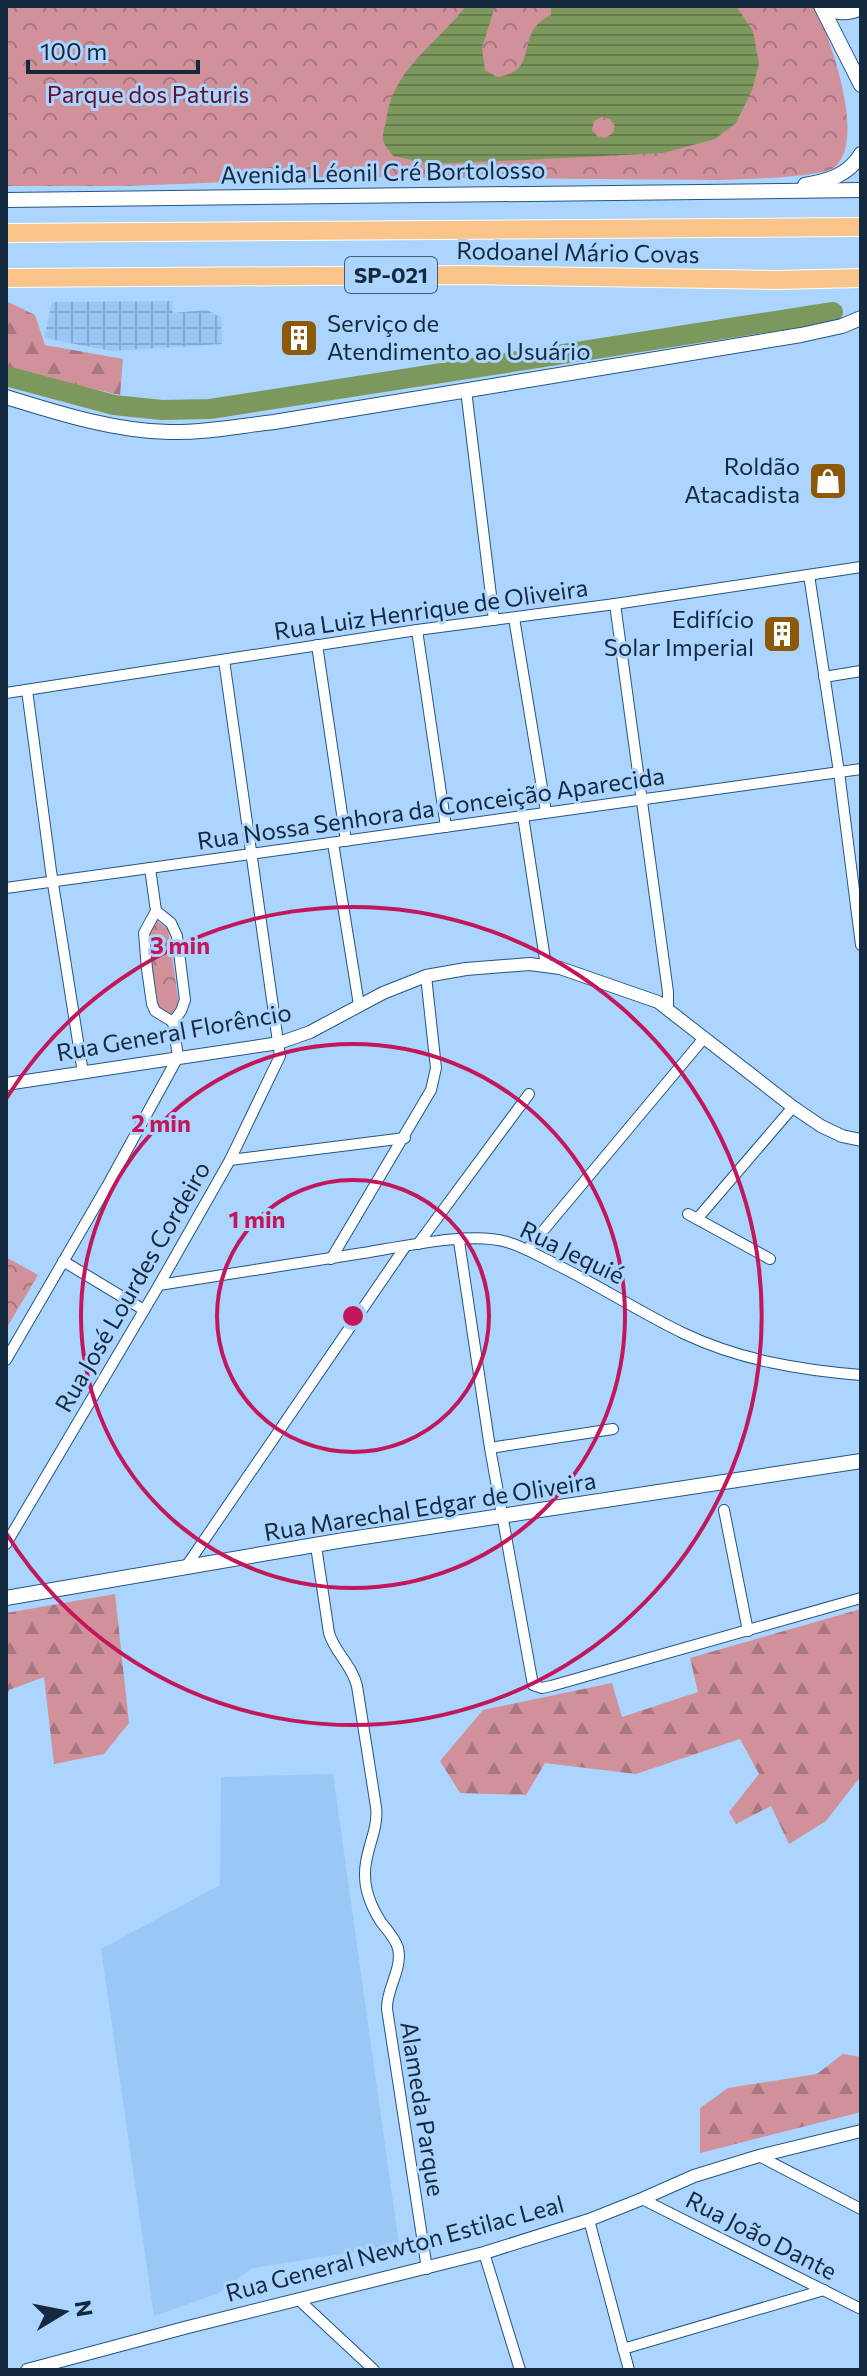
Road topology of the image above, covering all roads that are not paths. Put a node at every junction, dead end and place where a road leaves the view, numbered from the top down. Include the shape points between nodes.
1 (822, 6) edge
2 (861, 8) edge
3 (861, 85) edge
4 (861, 154) edge
5 (861, 190) edge
6 (761, 192) junction
7 (6, 200) edge
8 (861, 227) edge
9 (6, 233) edge
10 (6, 278) edge
11 (861, 278) edge
12 (861, 318) edge
13 (466, 390) junction
14 (6, 397) edge
15 (861, 567) edge
16 (809, 575) junction
17 (615, 604) junction
18 (514, 618) junction
19 (494, 620) junction
20 (417, 630) junction
21 (317, 645) junction
22 (224, 660) junction
23 (861, 671) edge
24 (824, 677) junction
25 (27, 690) junction
26 (6, 693) edge
27 (861, 769) edge
28 (839, 772) junction
29 (642, 799) junction
30 (546, 812) junction
31 (523, 816) junction
32 (446, 827) junction
33 (346, 841) junction
34 (333, 843) junction
35 (252, 855) junction
36 (150, 868) junction
37 (53, 882) junction
38 (6, 888) edge
39 (156, 911) junction
40 (861, 945) edge
41 (546, 966) junction
42 (426, 976) junction
43 (359, 1005) junction
44 (668, 1008) junction
45 (173, 1022) junction
46 (704, 1038) junction
47 (279, 1043) junction
48 (178, 1057) junction
49 (83, 1073) junction
50 (6, 1084) edge
51 (529, 1094) dead end
52 (793, 1107) junction
53 (405, 1138) junction
54 (861, 1140) edge
55 (230, 1160) junction
56 (459, 1241) junction
57 (418, 1244) junction
58 (405, 1247) junction
59 (527, 1250) junction
60 (331, 1259) junction
61 (770, 1259) dead end
62 (63, 1261) junction
63 (159, 1285) junction
64 (144, 1310) junction
65 (6, 1360) edge
66 (861, 1375) edge
67 (613, 1429) dead end
68 (490, 1448) junction
69 (861, 1461) edge
70 (724, 1510) dead end
71 (503, 1517) junction
72 (6, 1544) edge
73 (316, 1546) junction
74 (184, 1569) junction
75 (6, 1598) edge
76 (861, 1598) edge
77 (748, 1631) junction
78 (861, 2131) edge
79 (759, 2156) junction
80 (642, 2199) junction
81 (861, 2209) edge
82 (589, 2220) junction
83 (484, 2253) junction
84 (427, 2269) junction
85 (824, 2290) junction
86 (299, 2300) junction
87 (861, 2309) edge
88 (623, 2349) junction
89 (27, 2370) edge
90 (374, 2370) edge
91 (520, 2370) edge
92 (629, 2370) edge

1 - 2 main road via 838,12
1 - 3 main road
4 - 6 main road, Avenida Léonil Cré Bortolosso via 840,175
5 - 6 main road, Avenida Léonil Cré Bortolosso
6 - 7 main road, Avenida Léonil Cré Bortolosso
8 - 9 highway, Rodoanel Mário Covas / SP-021
10 - 11 highway, Rodoanel Mário Covas / SP-021
12 - 13 main road via 801,335
13 - 14 main road via 274,422 167,432 113,426
13 - 19 street
15 - 16 street, Rua Luiz Henrique de Oliveira
16 - 17 street, Rua Luiz Henrique de Oliveira
16 - 24 street
17 - 18 street, Rua Luiz Henrique de Oliveira
17 - 29 street
18 - 19 street, Rua Luiz Henrique de Oliveira
18 - 30 street
19 - 20 street, Rua Luiz Henrique de Oliveira
20 - 21 street, Rua Luiz Henrique de Oliveira
20 - 32 street
21 - 22 street, Rua Luiz Henrique de Oliveira
21 - 33 street
22 - 25 street, Rua Luiz Henrique de Oliveira
22 - 35 street
23 - 24 street
24 - 28 street
25 - 26 street, Rua Luiz Henrique de Oliveira
25 - 37 street
27 - 28 street, Rua Nossa Senhora da Conceição Aparecida
28 - 29 street, Rua Nossa Senhora da Conceição Aparecida
28 - 40 street
29 - 30 street, Rua Nossa Senhora da Conceição Aparecida
29 - 44 street
30 - 31 street, Rua Nossa Senhora da Conceição Aparecida
31 - 32 street, Rua Nossa Senhora da Conceição Aparecida
31 - 41 street
32 - 33 street, Rua Nossa Senhora da Conceição Aparecida
33 - 34 street, Rua Nossa Senhora da Conceição Aparecida
34 - 35 street, Rua Nossa Senhora da Conceição Aparecida
34 - 43 street
35 - 36 street, Rua Nossa Senhora da Conceição Aparecida
35 - 47 street
36 - 37 street, Rua Nossa Senhora da Conceição Aparecida
36 - 39 street
37 - 38 street, Rua Nossa Senhora da Conceição Aparecida
37 - 49 street
39 - 45 street via 177,936 185,1000
39 - 45 street via 143,941 152,1004
41 - 42 street, Rua General Florêncio
41 - 44 street, Rua General Florêncio
42 - 43 street, Rua General Florêncio
42 - 53 street via 435,1082
43 - 47 street, Rua General Florêncio
44 - 46 street, Rua General Florêncio
45 - 48 street
46 - 52 street, Rua General Florêncio
46 - 59 street
47 - 48 street, Rua General Florêncio
47 - 55 street, Rua José Lourdes Cordeiro via 280,1056
48 - 49 street, Rua General Florêncio
48 - 62 street
49 - 50 street, Rua General Florêncio
51 - 57 street
52 - 54 street, Rua General Florêncio via 821,1126
52 - 61 street via 692,1217
53 - 55 street
53 - 60 street
55 - 63 street, Rua José Lourdes Cordeiro
56 - 57 street, Rua Jequié
56 - 59 street, Rua Jequié via 491,1239
56 - 68 street
57 - 58 street, Rua Jequié
58 - 60 street, Rua Jequié
58 - 74 street
59 - 66 street, Rua Jequié via 684,1334 723,1349 783,1366
60 - 63 street, Rua Jequié
62 - 64 street
62 - 65 street
63 - 64 street, Rua José Lourdes Cordeiro
64 - 72 street, Rua José Lourdes Cordeiro
67 - 68 street
68 - 71 street
69 - 71 main road, Rua Marechal Edgar de Oliveira
70 - 77 street
71 - 73 main road, Rua Marechal Edgar de Oliveira
71 - 77 street via 535,1687
73 - 74 main road, Rua Marechal Edgar de Oliveira
73 - 84 street, Alameda Parque via 331,1639 357,1686 377,1814 366,1886 399,1954 387,2009
74 - 75 main road, Rua Marechal Edgar de Oliveira
76 - 77 street
78 - 79 street, Rua General Newton Estilac Leal
79 - 80 street, Rua General Newton Estilac Leal
79 - 81 street
80 - 82 street, Rua General Newton Estilac Leal
80 - 85 street, Rua João Dante
82 - 83 street, Rua General Newton Estilac Leal
82 - 88 street
83 - 84 street, Rua General Newton Estilac Leal
83 - 91 street
84 - 86 street, Rua General Newton Estilac Leal
85 - 87 street, Rua João Dante
85 - 88 street
86 - 89 street, Rua General Newton Estilac Leal
86 - 90 street
88 - 92 street

